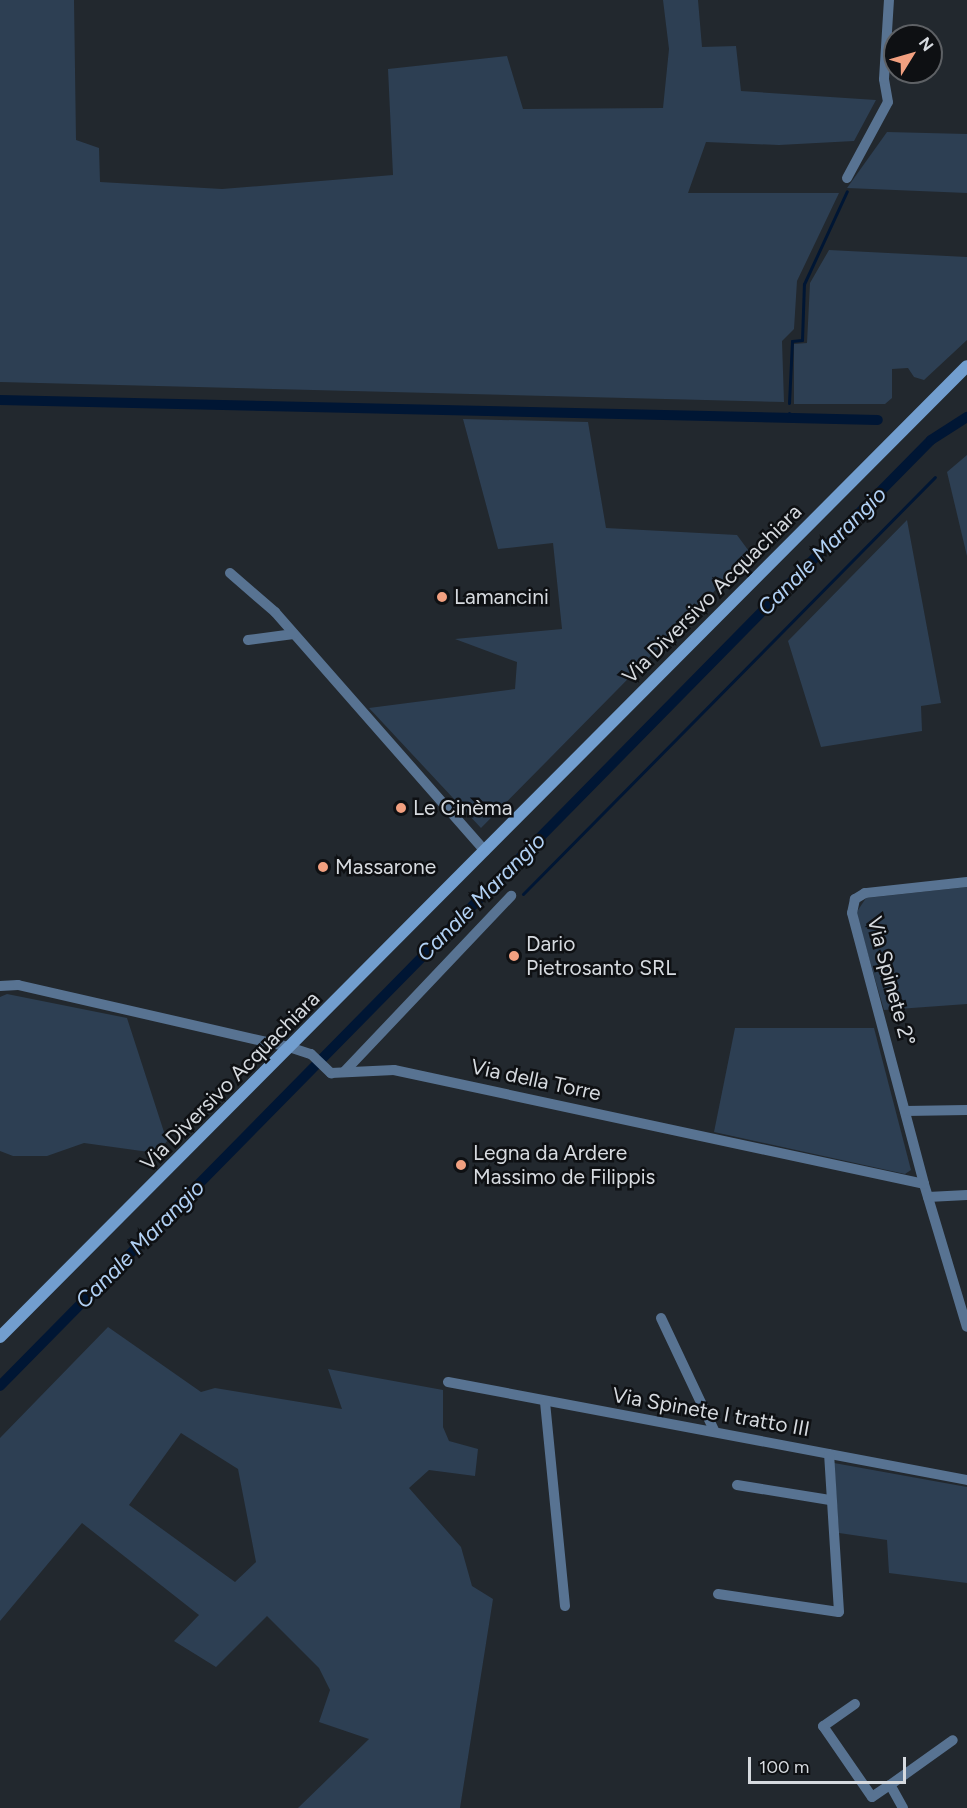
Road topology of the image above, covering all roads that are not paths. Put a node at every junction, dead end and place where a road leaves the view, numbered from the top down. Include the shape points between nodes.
1 (889, 0) edge
2 (847, 178) dead end
3 (967, 366) edge
4 (230, 573) dead end
5 (294, 634) junction
6 (248, 640) dead end
7 (485, 851) junction
8 (967, 882) edge
9 (511, 896) dead end
10 (0, 986) edge
11 (292, 1047) junction
12 (344, 1072) junction
13 (967, 1110) edge
14 (906, 1111) junction
15 (924, 1184) junction
16 (967, 1195) edge
17 (928, 1197) junction
18 (661, 1318) dead end
19 (967, 1327) edge
20 (0, 1337) edge
21 (448, 1382) dead end
22 (545, 1402) junction
23 (714, 1430) junction
24 (829, 1454) junction
25 (967, 1480) edge
26 (737, 1485) dead end
27 (830, 1500) junction
28 (718, 1594) dead end
29 (565, 1606) dead end
30 (855, 1704) dead end
31 (953, 1740) dead end
32 (890, 1785) junction
33 (903, 1808) edge

1 - 2 street via 884,79 888,102
3 - 7 main road, Via Diversivo Acquachiara
4 - 5 street
5 - 6 street
5 - 7 street
7 - 11 main road, Via Diversivo Acquachiara
8 - 14 street, Via Spinete 2° via 865,893 855,899 852,913
9 - 12 street
10 - 11 street, Via della Torre via 18,985
11 - 12 street, Via della Torre via 311,1054 331,1073
11 - 20 main road, Via Diversivo Acquachiara
12 - 15 street, Via della Torre via 394,1070
13 - 14 street
14 - 15 street, Via Spinete 2°
15 - 17 street
16 - 17 street
17 - 19 street
18 - 23 street
21 - 22 street, Via Spinete I tratto III
22 - 23 street, Via Spinete I tratto III
22 - 29 street
23 - 24 street, Via Spinete I tratto III
24 - 25 street, Via Spinete I tratto III
24 - 27 street
26 - 27 street
27 - 28 street via 839,1612
30 - 32 street via 823,1726 872,1797
31 - 32 street
32 - 33 street

